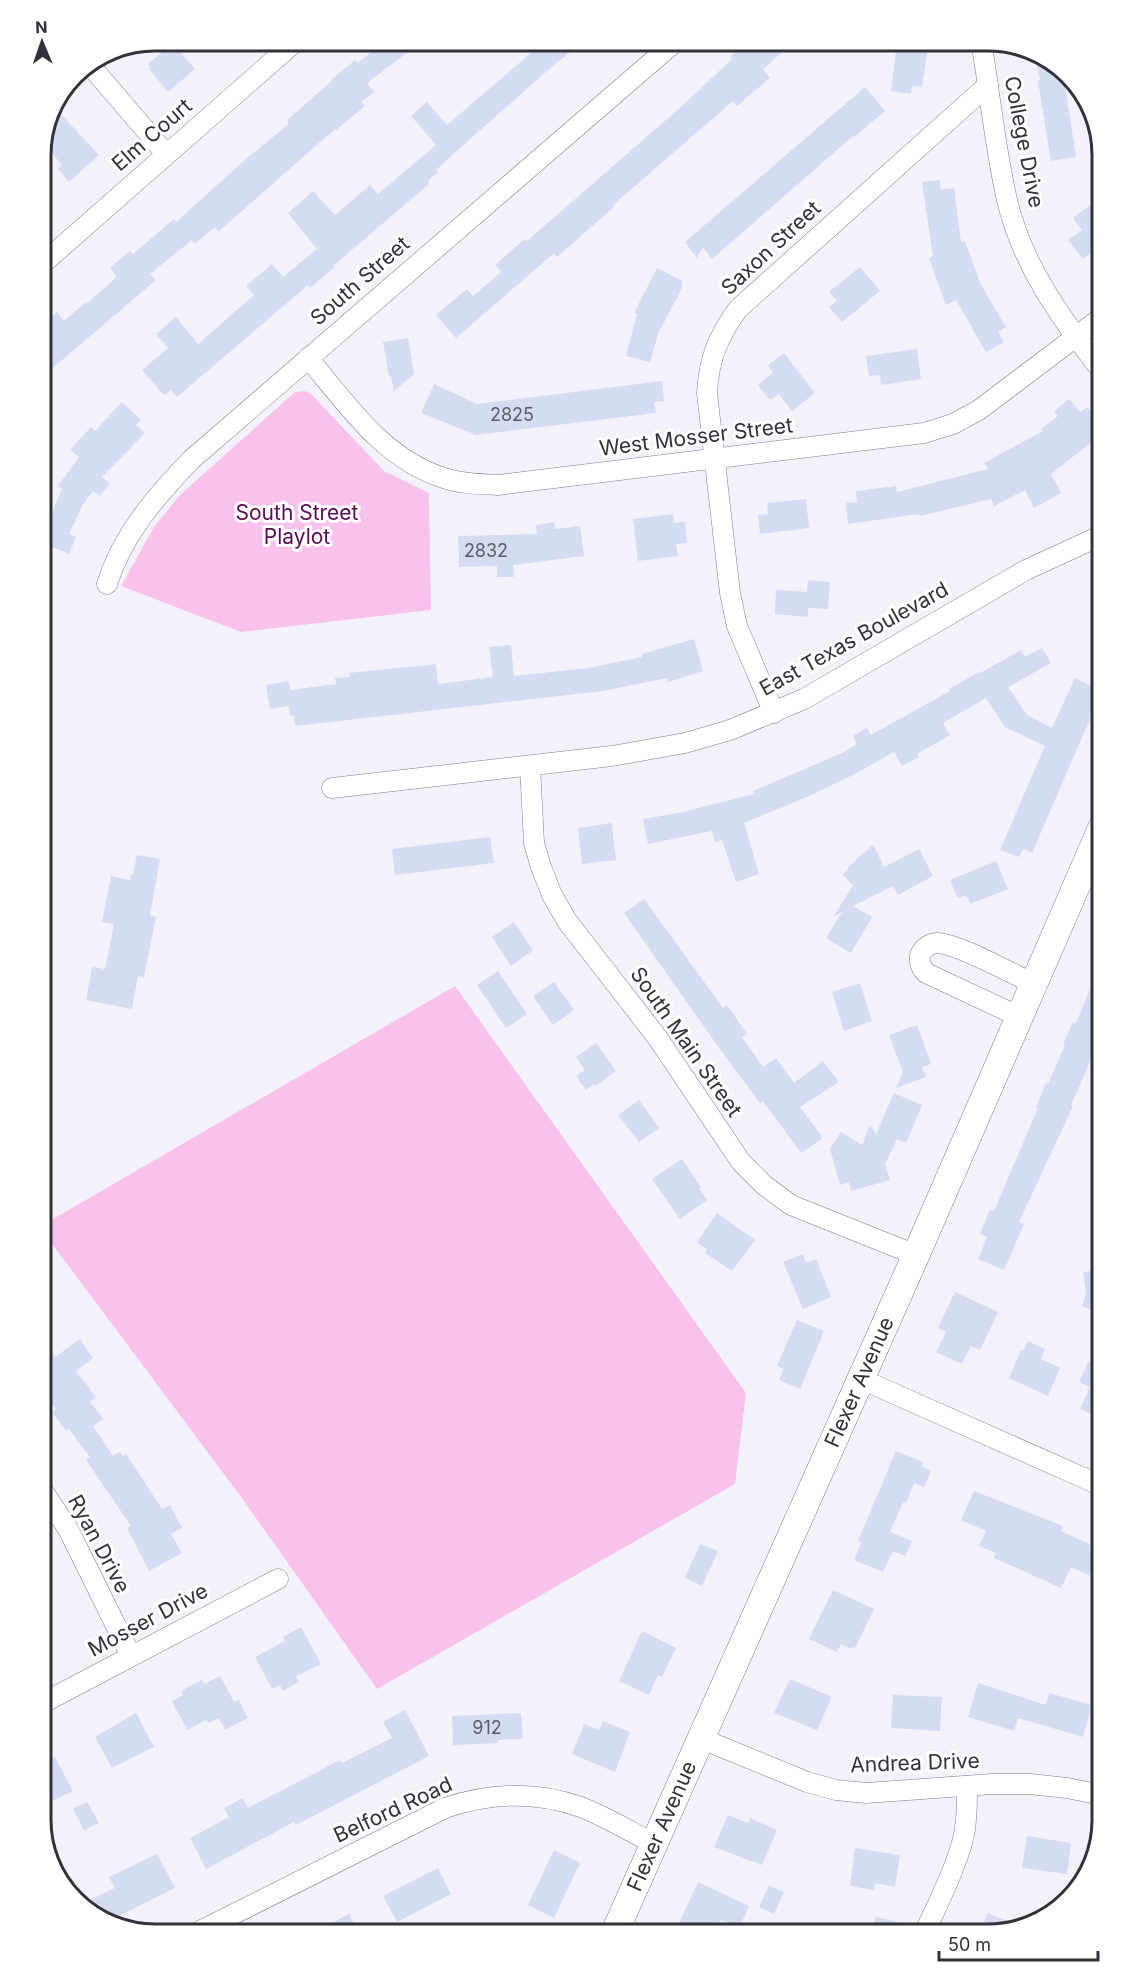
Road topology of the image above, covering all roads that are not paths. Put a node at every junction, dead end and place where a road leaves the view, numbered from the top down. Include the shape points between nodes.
1 (283, 51) edge
2 (664, 51) edge
3 (983, 51) edge
4 (94, 71) edge
5 (988, 85) junction
6 (166, 154) junction
7 (51, 256) edge
8 (1092, 325) edge
9 (1076, 338) junction
10 (308, 358) junction
11 (1092, 358) edge
12 (715, 459) junction
13 (1092, 540) edge
14 (107, 584) dead end
15 (774, 713) junction
16 (530, 766) junction
17 (332, 788) dead end
18 (1092, 850) edge
19 (1034, 984) junction
20 (1020, 1017) junction
21 (916, 1255) junction
22 (861, 1379) junction
23 (1092, 1482) edge
24 (51, 1504) edge
25 (278, 1579) dead end
26 (131, 1656) junction
27 (51, 1698) edge
28 (702, 1739) junction
29 (967, 1786) junction
30 (1092, 1793) edge
31 (655, 1844) junction
32 (214, 1924) edge
33 (619, 1924) edge
34 (929, 1924) edge

1 - 6 street, Elm Court
2 - 10 street, South Street
3 - 5 street, College Drive
4 - 6 street
5 - 9 street, College Drive via 1007,201 1019,237 1035,273
5 - 12 street, Saxon Street via 738,309 723,329 708,372
6 - 7 street, Elm Court
8 - 9 street, West Mosser Street
9 - 11 street, College Drive
9 - 12 street, West Mosser Street via 980,410 924,434
10 - 12 street, West Mosser Street via 376,437 420,469 445,479 498,485
10 - 14 street, South Street via 165,486 121,549
12 - 15 street, Saxon Street via 737,626
13 - 15 street, East Texas Boulevard via 1026,570
15 - 16 street, East Texas Boulevard via 685,743
16 - 17 street, East Texas Boulevard
16 - 21 street, South Main Street via 534,843 552,895 567,921 657,1037 741,1162 791,1205
18 - 19 street, Flexer Avenue
19 - 20 street, Flexer Avenue
19 - 20 street via 947,945 930,944 920,955 926,973
20 - 21 street, Flexer Avenue
21 - 22 street, Flexer Avenue
22 - 23 street
22 - 28 street, Flexer Avenue
24 - 26 street, Ryan Drive via 68,1529
25 - 26 street, Mosser Drive
26 - 27 street, Mosser Drive
28 - 29 street, Andrea Drive via 836,1790 867,1793
28 - 31 street, Flexer Avenue
29 - 30 street, Andrea Drive via 1030,1784
29 - 34 street via 963,1841
31 - 32 street, Belford Road via 581,1808 551,1799 488,1797 445,1808
31 - 33 street, Flexer Avenue

